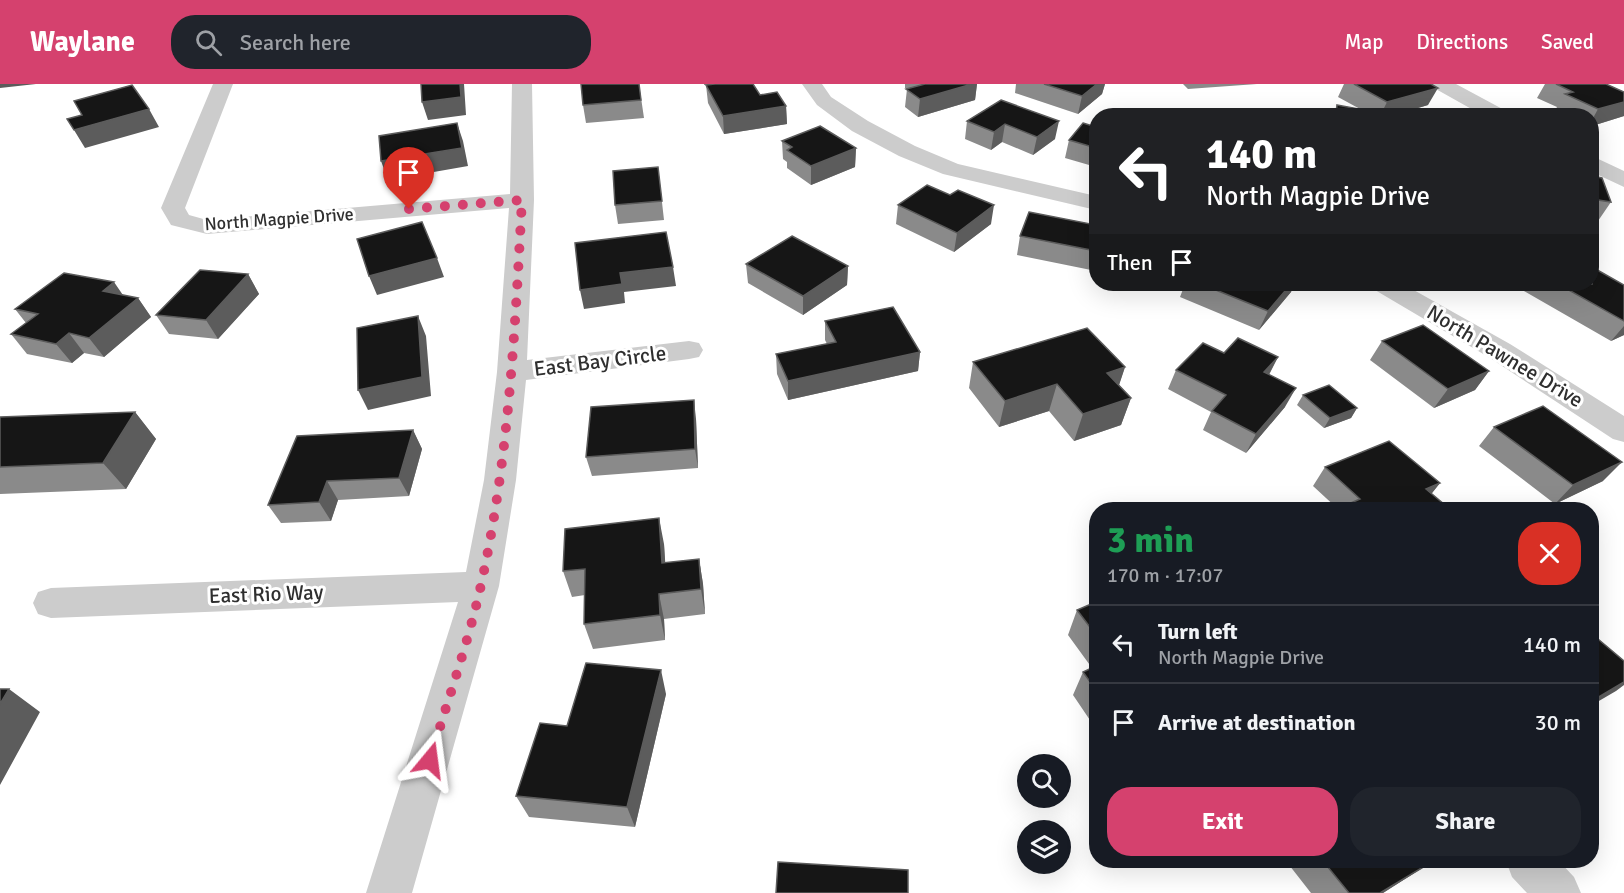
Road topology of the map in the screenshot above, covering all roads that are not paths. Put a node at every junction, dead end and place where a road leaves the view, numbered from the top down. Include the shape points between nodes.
1 (223, 84) edge
2 (522, 84) edge
3 (812, 84) edge
4 (1441, 84) edge
5 (1486, 108) edge
6 (1599, 167) edge
7 (1624, 180) edge
8 (522, 200) junction
9 (1089, 201) edge
10 (1396, 291) edge
11 (688, 350) dead end
12 (512, 372) junction
13 (1624, 431) edge
14 (481, 586) junction
15 (51, 603) dead end
16 (1535, 868) edge
17 (390, 893) edge
18 (1558, 893) edge

1 - 8 street, North Magpie Drive via 173,208 180,220 207,227
2 - 8 street
3 - 9 street via 825,101 860,126 951,170
4 - 5 street
6 - 7 street
8 - 12 street
10 - 13 street, North Pawnee Drive via 1500,351
11 - 12 street, East Bay Circle
12 - 14 street via 500,480
14 - 15 street, East Rio Way
14 - 17 street
16 - 18 street

